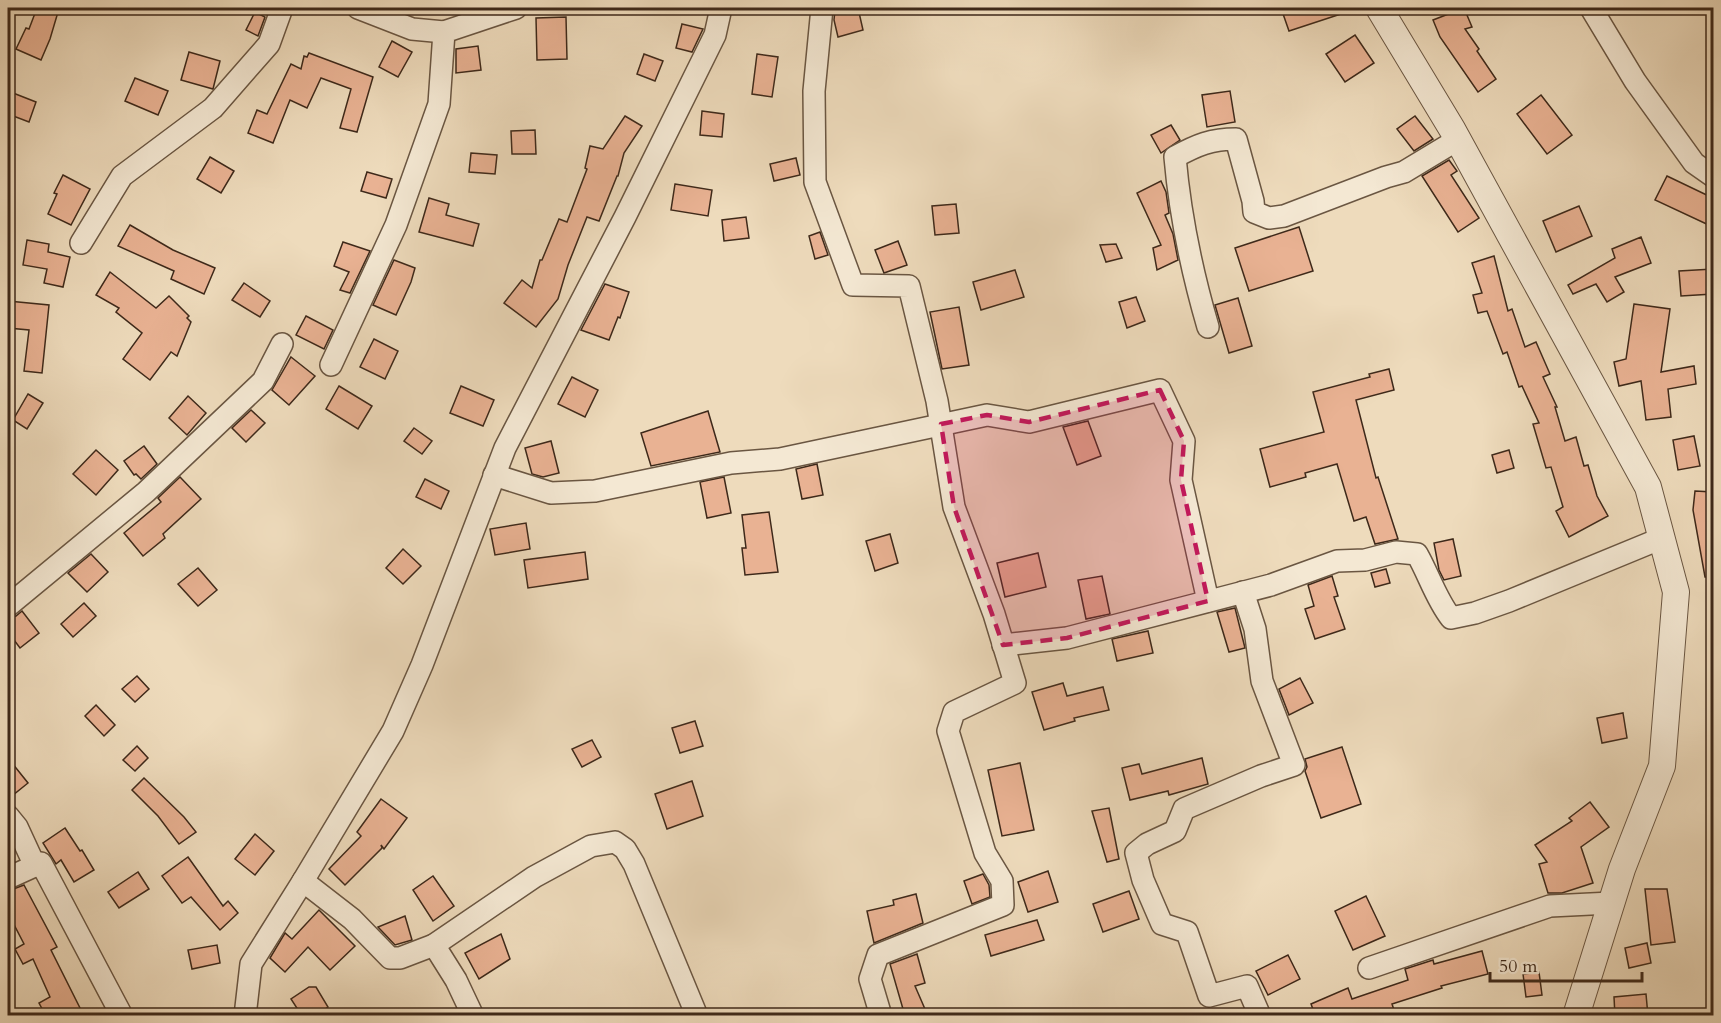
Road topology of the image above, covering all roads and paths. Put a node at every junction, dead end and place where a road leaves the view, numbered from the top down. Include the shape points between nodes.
1 (282, 8) edge
2 (358, 8) edge
3 (516, 8) edge
4 (721, 8) edge
5 (822, 8) edge
6 (1379, 8) edge
7 (1591, 8) edge
8 (444, 32) junction
9 (1457, 140) junction
10 (1713, 177) edge
11 (81, 243) dead end
12 (1208, 327) dead end
13 (282, 344) dead end
14 (331, 365) dead end
15 (941, 424) junction
16 (494, 475) junction
17 (1662, 538) junction
18 (1243, 592) junction
19 (1208, 601) junction
20 (8, 606) edge
21 (1003, 645) junction
22 (8, 816) edge
23 (35, 866) junction
24 (8, 878) edge
25 (303, 881) junction
26 (1611, 903) junction
27 (434, 945) junction
28 (1369, 968) dead end
29 (122, 1016) edge
30 (245, 1016) edge
31 (473, 1016) edge
32 (698, 1016) edge
33 (881, 1016) edge
34 (1260, 1016) edge
35 (1576, 1016) edge

1 - 11 street via 269,44 213,108 122,176
2 - 8 street via 412,28
3 - 8 street
4 - 16 street via 715,35
5 - 15 street via 814,91 815,182 853,285 909,286
6 - 9 street
7 - 10 street via 1635,81 1694,163
8 - 14 street via 440,104 396,225
9 - 12 street via 1404,172 1269,218 1254,212 1236,139 1217,139 1175,157 1186,233
9 - 17 street via 1648,487
13 - 20 street via 263,381 146,492
15 - 16 street via 780,459 731,463 595,491 551,494
15 - 19 street via 987,415 1029,422 1160,390 1184,441 1181,480
15 - 21 street via 954,507
16 - 25 street via 393,731
17 - 18 street via 1509,601 1451,618 1417,554 1396,552 1365,560 1337,561
17 - 26 street via 1676,592 1662,766
18 - 19 street
18 - 34 street via 1255,629 1262,681 1294,765 1184,809 1175,831 1136,853 1162,924 1187,932 1209,996 1247,986
19 - 21 street via 1067,638
21 - 33 street via 1015,683 954,712 948,731 985,853 1002,881 1003,905 878,955 870,979
22 - 23 street
23 - 24 street
23 - 29 street via 41,863
25 - 27 street via 352,919 390,957 400,958
25 - 30 street via 250,964
26 - 28 street via 1550,906
26 - 35 street
27 - 31 street
27 - 32 street via 534,877 591,846 615,842 634,864

